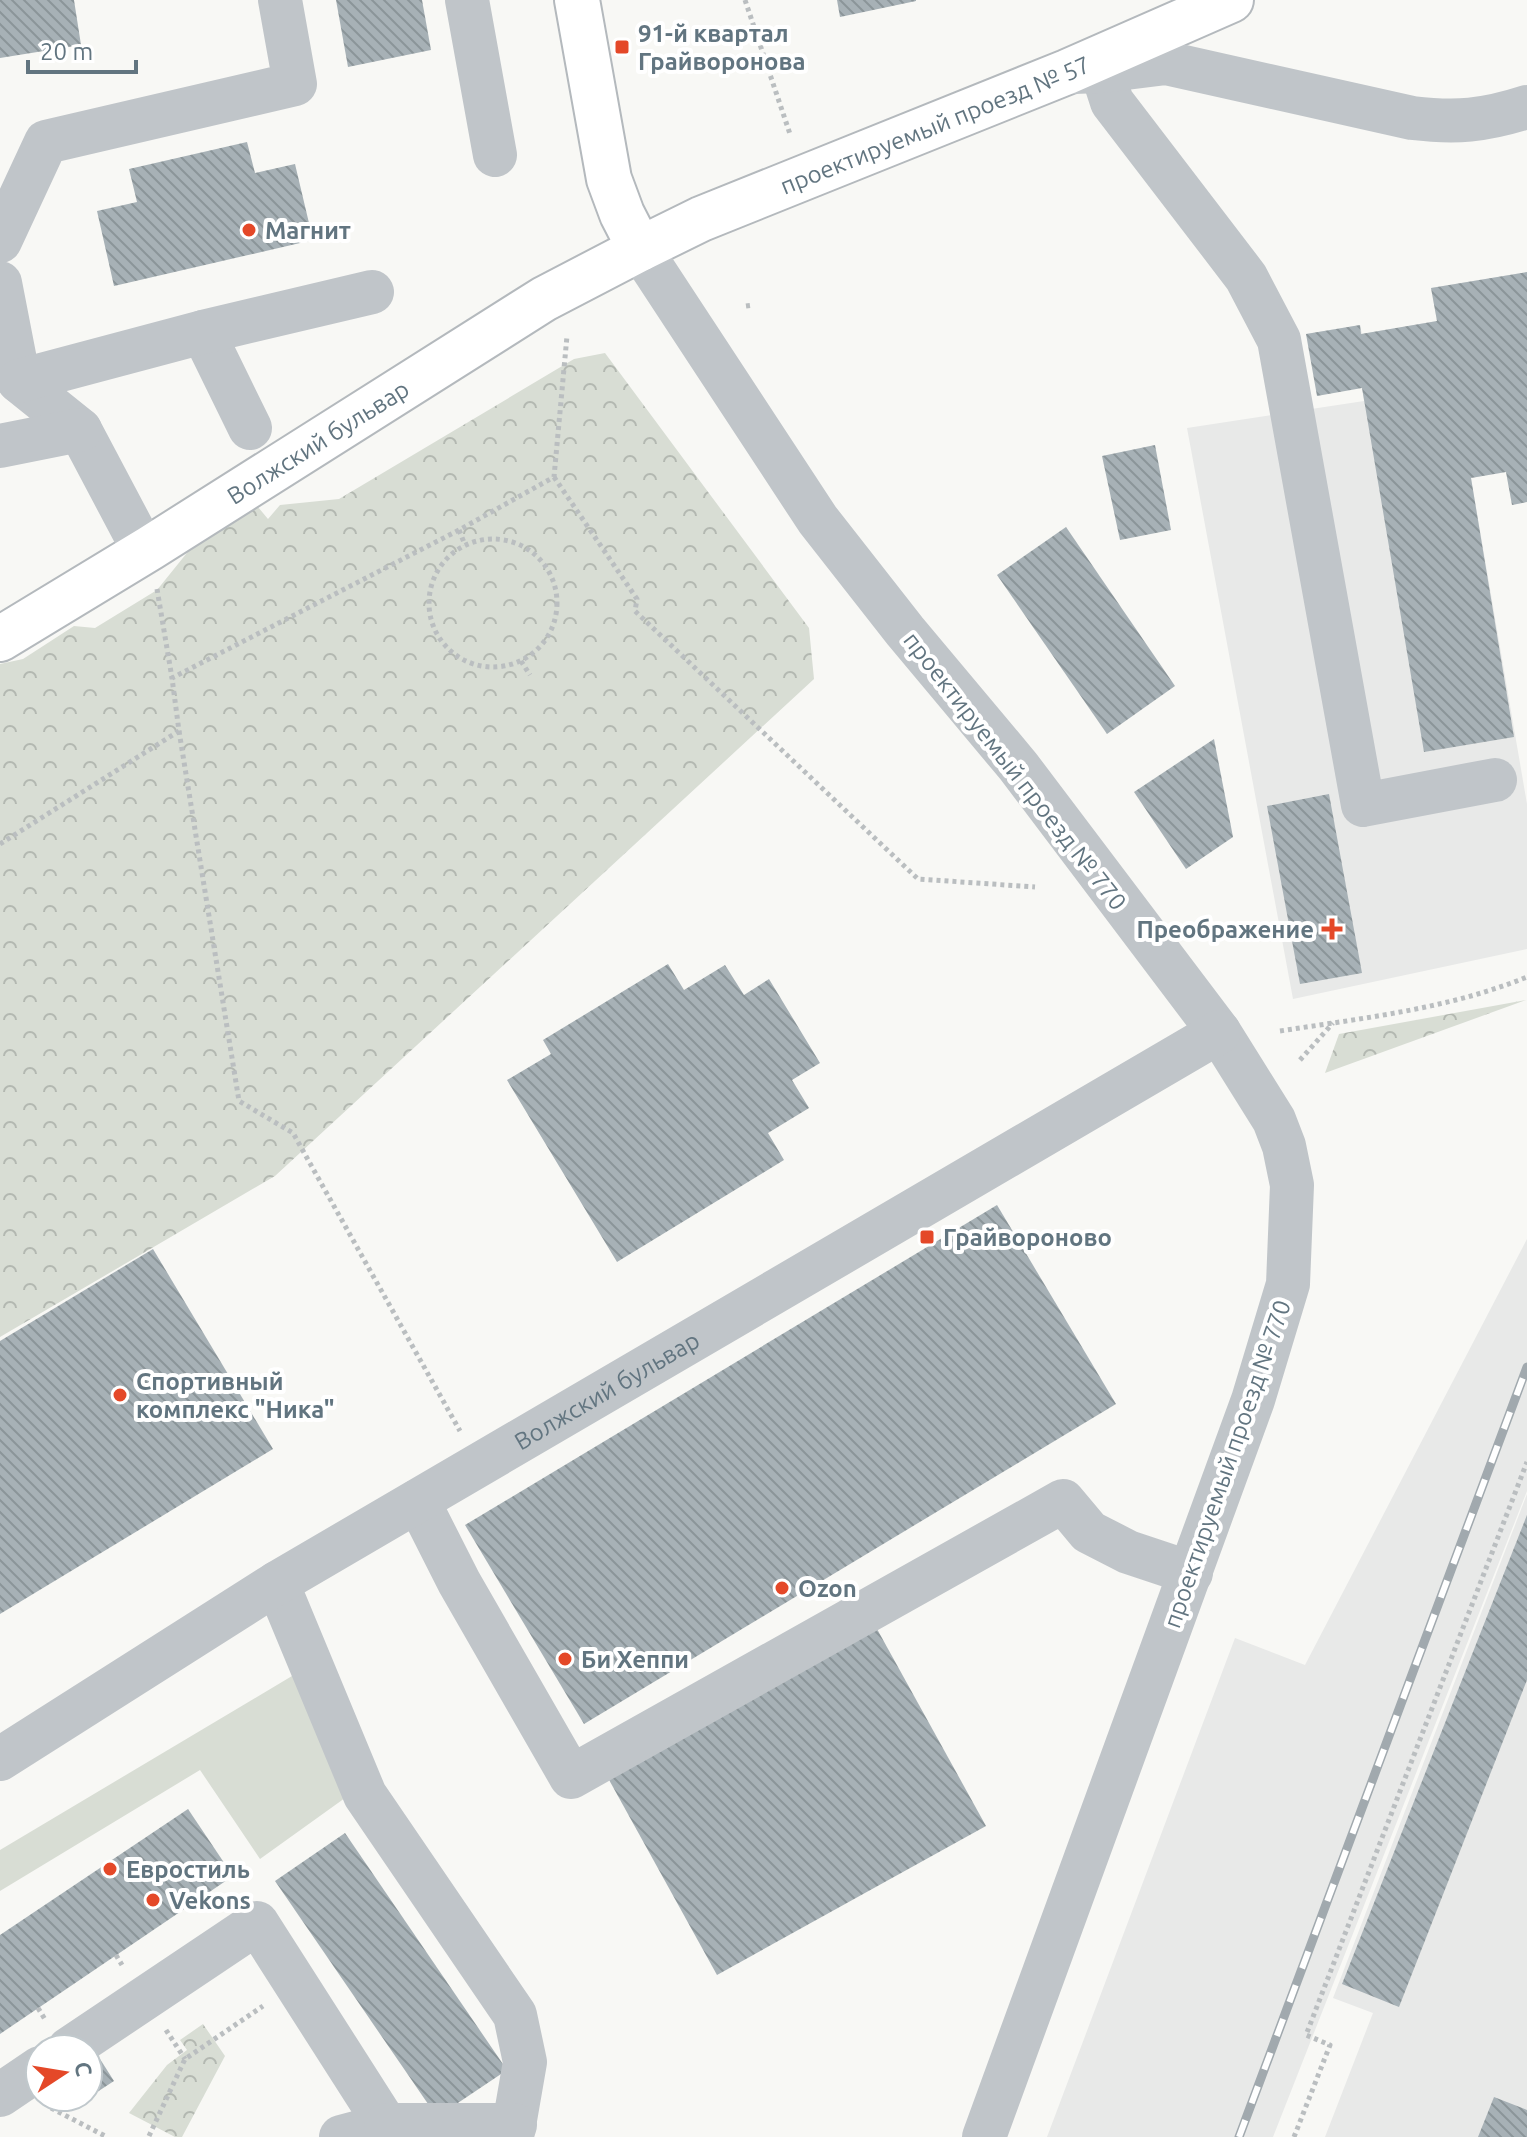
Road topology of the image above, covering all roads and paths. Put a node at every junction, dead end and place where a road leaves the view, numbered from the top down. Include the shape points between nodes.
1 (280, 0) edge
2 (467, 0) edge
3 (577, 0) edge
4 (745, 0) edge
5 (1231, 0) edge
6 (1085, 72) junction
7 (1527, 107) edge
8 (790, 134) dead end
9 (495, 155) dead end
10 (0, 241) edge
11 (640, 249) junction
12 (0, 283) edge
13 (372, 292) dead end
14 (753, 305) dead end
15 (746, 306) dead end
16 (203, 332) junction
17 (567, 336) dead end
18 (19, 381) junction
19 (250, 428) dead end
20 (80, 430) junction
21 (0, 446) edge
22 (554, 477) junction
23 (459, 530) junction
24 (465, 545) junction
25 (150, 570) junction
26 (0, 639) edge
27 (521, 661) junction
28 (530, 675) dead end
29 (172, 678) junction
30 (179, 731) junction
31 (1495, 780) dead end
32 (0, 844) edge
33 (1035, 887) dead end
34 (1527, 977) edge
35 (1334, 1022) junction
36 (1280, 1031) dead end
37 (1219, 1032) junction
38 (1300, 1060) dead end
39 (460, 1432) dead end
40 (1527, 1462) edge
41 (418, 1501) junction
42 (1191, 1573) junction
43 (277, 1583) junction
44 (0, 1759) edge
45 (298, 1983) junction
46 (93, 2033) edge
47 (17, 2083) edge
48 (386, 2125) junction
49 (514, 2131) edge
50 (107, 2137) edge
51 (149, 2137) edge
52 (341, 2137) edge
53 (984, 2137) edge
54 (1294, 2137) edge

1 - 10 street via 295,84 46,142
2 - 9 street
3 - 11 main road via 609,179
4 - 8 path
5 - 6 main road, проектируемый проезд № 57
6 - 7 street via 1166,63 1452,123 1488,120
6 - 11 main road, проектируемый проезд № 57 via 701,219
6 - 31 street via 1246,277 1279,340 1363,805
11 - 25 main road, Волжский бульвар via 544,299
11 - 37 street, проектируемый проезд № 770 via 818,520 1018,766
12 - 18 street
13 - 16 street
14 - 15 path
16 - 18 street
16 - 19 street
17 - 22 path
18 - 20 street
20 - 21 street
20 - 25 street
22 - 23 path
22 - 33 path via 637,599 635,611 918,879
23 - 24 path
23 - 29 path
24 - 27 path via 445,559 432,581 429,606 435,630 450,650 471,664 496,667
24 - 27 path via 490,538 515,542 536,555 551,575 557,599 554,624 541,646
25 - 26 main road, Волжский бульвар
25 - 29 path
27 - 28 path
29 - 30 path
30 - 32 path
30 - 39 path via 239,1101 293,1133
34 - 35 path via 1430,1007
35 - 36 path
35 - 38 path
37 - 41 street, Волжский бульвар
37 - 42 street, проектируемый проезд № 770 via 1274,1120 1284,1146 1292,1185 1288,1284
40 - 54 path via 1306,2035 1330,2045
41 - 42 street via 571,1777 1063,1501 1089,1532 1128,1552
41 - 43 street, Волжский бульвар
42 - 53 street, проектируемый проезд № 770
43 - 44 street, Волжский бульвар
43 - 49 street via 365,1795 515,2015 525,2062
45 - 46 street via 257,1923
45 - 48 street
45 - 51 path via 185,2059
47 - 50 path
48 - 49 street
48 - 52 street

